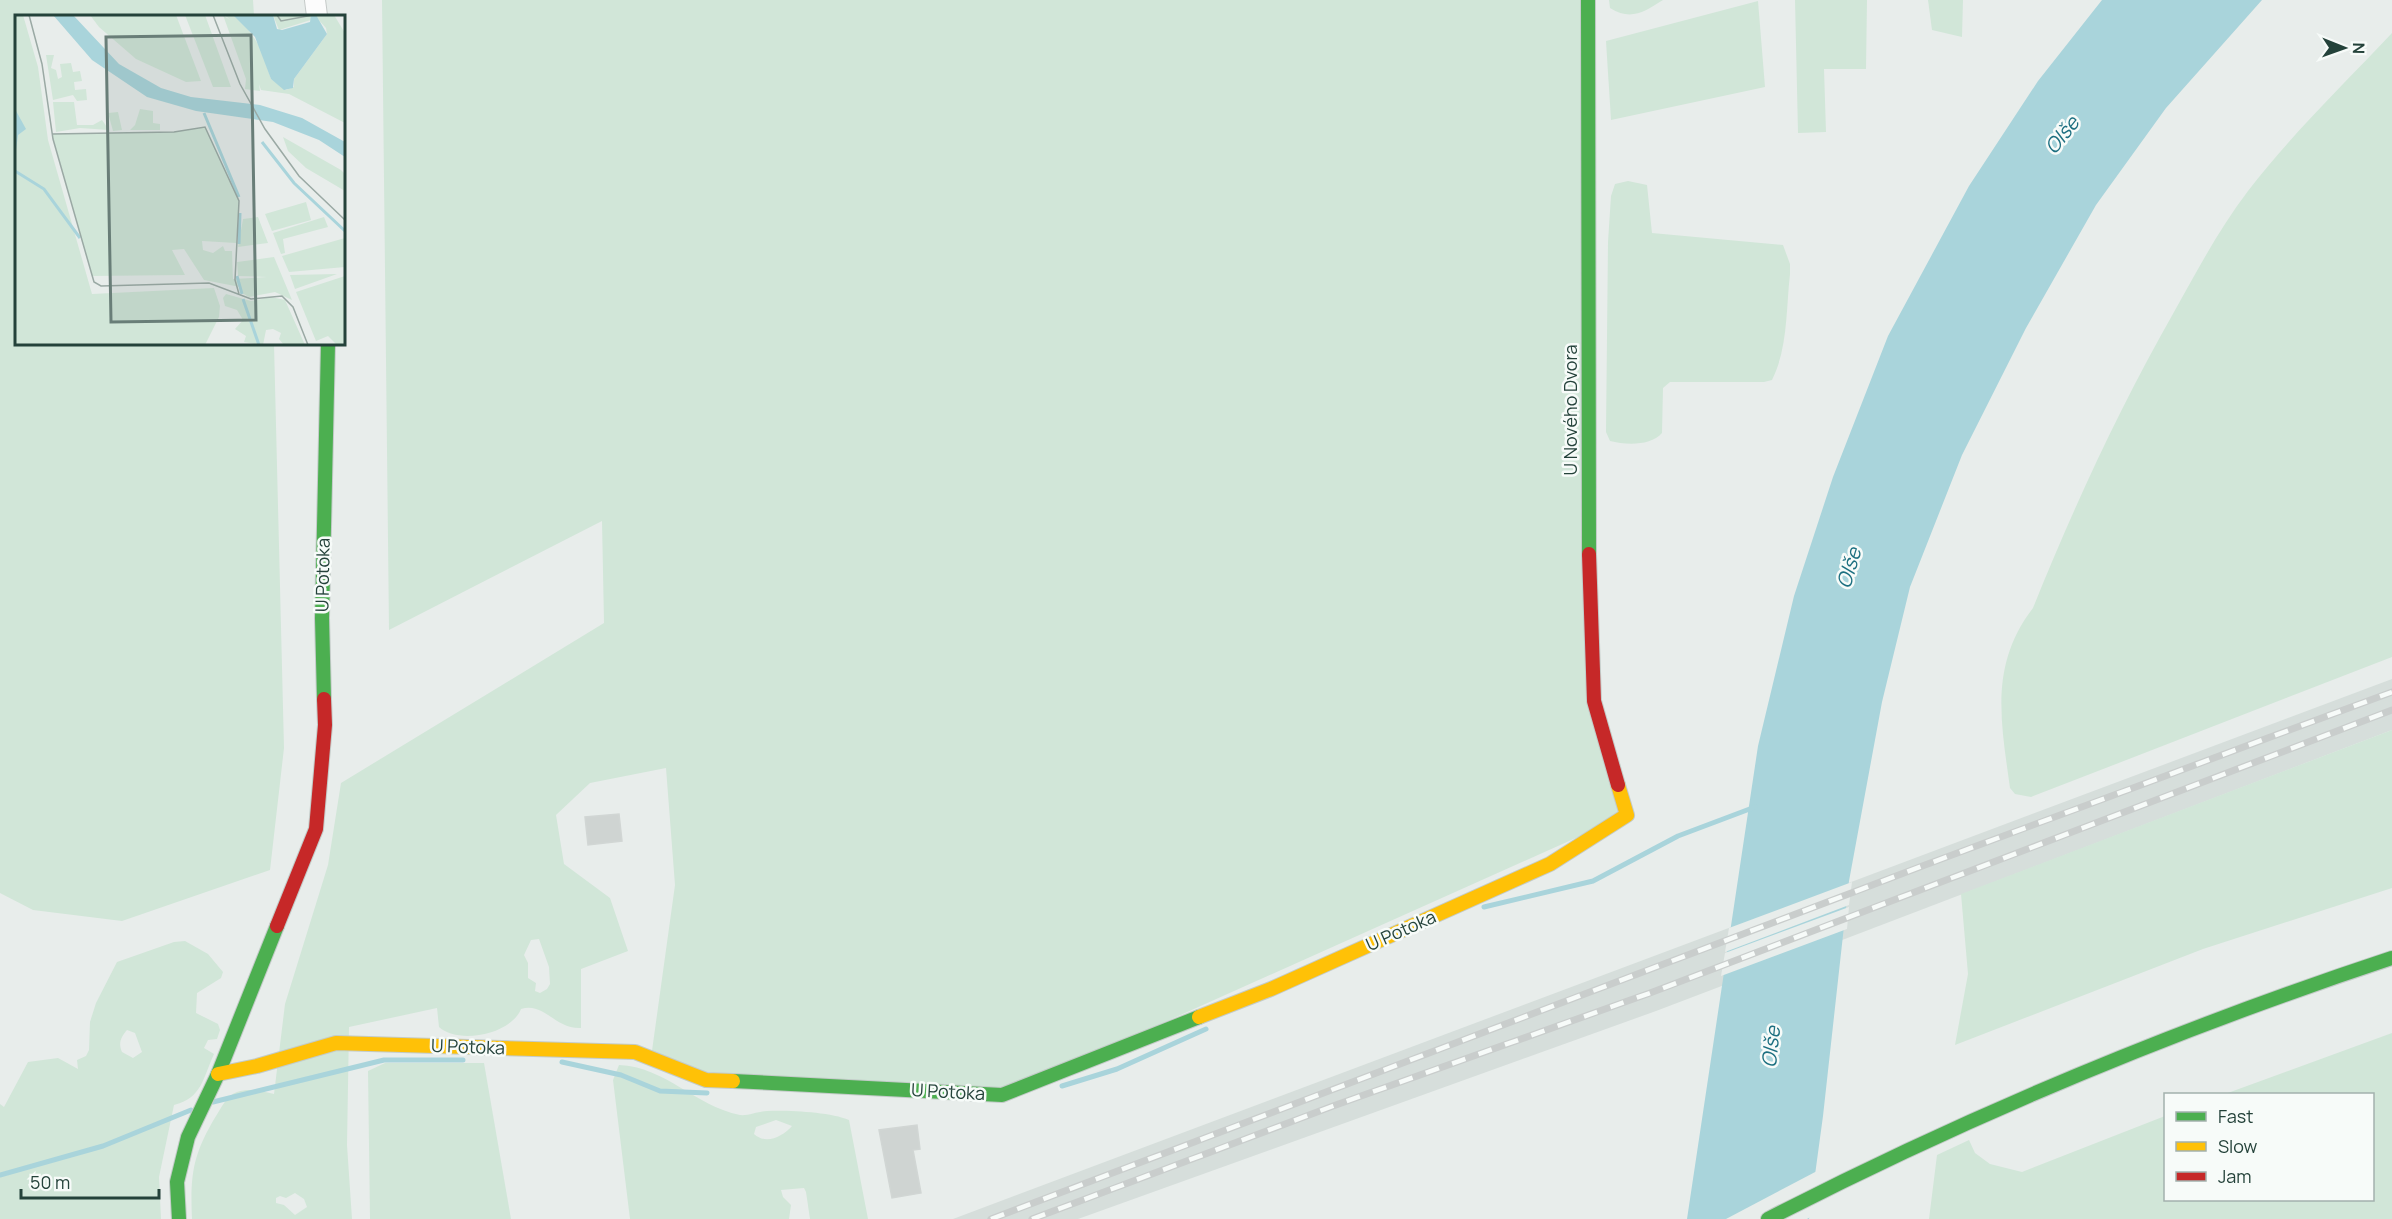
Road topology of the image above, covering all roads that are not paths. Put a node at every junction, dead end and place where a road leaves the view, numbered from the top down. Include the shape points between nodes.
1 (315, 0) edge
2 (1588, 0) edge
3 (317, 15) edge
4 (328, 345) edge
5 (1627, 815) joint
6 (2392, 958) edge
7 (218, 1074) junction
8 (178, 1219) edge
9 (1768, 1219) edge

1 - 3 street
2 - 5 street, U Nového Dvora via 1589,555 1594,701
4 - 7 street, U Potoka via 322,618 325,725 316,829
5 - 7 street, U Potoka via 1550,864 1271,989 1002,1095 706,1080 635,1052 360,1043 336,1043
6 - 9 street via 2119,1056 1978,1115
7 - 8 street, U Potoka via 188,1137 177,1182

